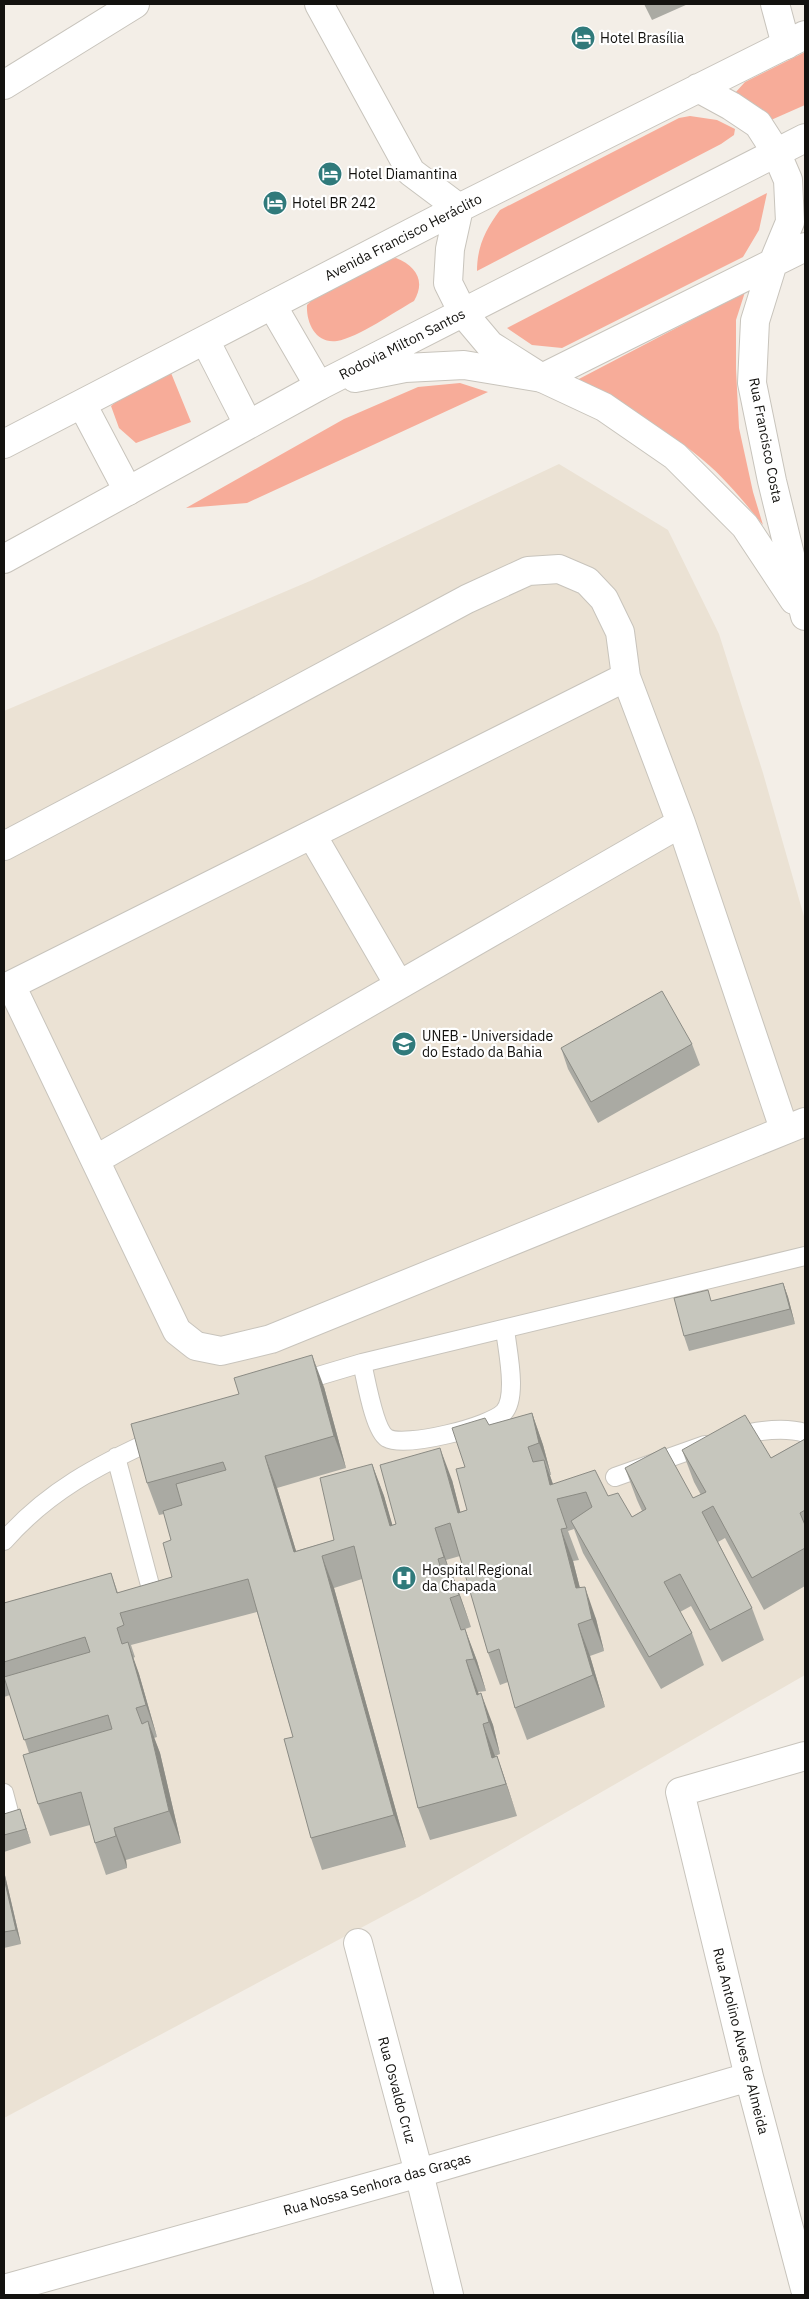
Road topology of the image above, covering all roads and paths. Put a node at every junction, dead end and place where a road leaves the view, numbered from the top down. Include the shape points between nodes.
1 (135, 4) edge
2 (319, 4) edge
3 (775, 4) edge
4 (796, 40) edge
5 (4, 85) edge
6 (698, 88) junction
7 (805, 138) edge
8 (776, 152) junction
9 (459, 208) junction
10 (805, 247) edge
11 (773, 263) junction
12 (272, 305) junction
13 (463, 312) junction
14 (205, 340) junction
15 (542, 378) junction
16 (319, 386) junction
17 (82, 404) junction
18 (248, 424) junction
19 (4, 444) edge
20 (128, 491) junction
21 (4, 559) edge
22 (805, 617) edge
23 (626, 677) junction
24 (681, 823) junction
25 (312, 835) junction
26 (4, 846) edge
27 (6, 981) edge
28 (399, 985) junction
29 (795, 1126) edge
30 (95, 1160) junction
31 (805, 1256) edge
32 (504, 1330) junction
33 (362, 1363) junction
34 (279, 1388) edge
35 (170, 1433) edge
36 (805, 1433) edge
37 (116, 1457) junction
38 (615, 1477) dead end
39 (4, 1541) edge
40 (151, 1589) edge
41 (805, 1756) edge
42 (4, 1793) edge
43 (9, 1812) edge
44 (358, 1943) dead end
45 (749, 2077) junction
46 (420, 2172) junction
47 (4, 2289) edge
48 (805, 2289) edge
49 (449, 2295) edge

1 - 5 main road
2 - 9 main road via 411,172
3 - 4 main road
4 - 6 main road, Avenida Francisco Heráclito
6 - 8 main road, Rua Francisco Costa via 758,124
6 - 9 main road, Avenida Francisco Heráclito
7 - 8 main road, Rodovia Milton Santos
8 - 11 main road, Rua Francisco Costa via 788,180 790,222
8 - 13 main road, Rodovia Milton Santos
9 - 12 main road, Avenida Francisco Heráclito
9 - 13 main road via 450,248 448,283
10 - 11 main road
11 - 15 main road
11 - 22 main road, Rua Francisco Costa via 755,320 752,383
12 - 14 main road, Avenida Francisco Heráclito
12 - 16 main road
13 - 15 main road via 490,346
13 - 16 main road, Rodovia Milton Santos
14 - 17 main road, Avenida Francisco Heráclito
14 - 18 main road
15 - 16 main road via 464,365 404,368
15 - 22 main road, Rua Francisco Costa via 604,407 675,456 745,526
16 - 18 main road, Rodovia Milton Santos
17 - 19 main road, Avenida Francisco Heráclito
17 - 20 main road
18 - 20 main road, Rodovia Milton Santos
20 - 21 main road, Rodovia Milton Santos
23 - 24 main road
23 - 25 main road
23 - 26 main road via 620,632 604,599 587,581 559,569 528,571 467,599
24 - 28 main road
24 - 29 main road
25 - 27 main road
25 - 28 main road
27 - 30 main road
28 - 30 main road
29 - 30 main road via 271,1340 221,1351 196,1346 177,1331
31 - 32 lane
32 - 33 lane
32 - 33 lane via 511,1381 504,1412 483,1424 446,1435 402,1442 387,1438 379,1428
33 - 34 lane
35 - 37 lane
36 - 38 lane via 794,1430 751,1432
37 - 39 lane via 71,1482 17,1526
37 - 40 lane
41 - 45 main road, Rua Antolino Alves de Almeida via 680,1792
42 - 43 lane
44 - 46 main road, Rua Osvaldo Cruz
45 - 46 main road, Rua Nossa Senhora das Graças
45 - 48 main road, Rua Antolino Alves de Almeida
46 - 47 main road, Rua Nossa Senhora das Graças
46 - 49 main road, Rua Osvaldo Cruz

